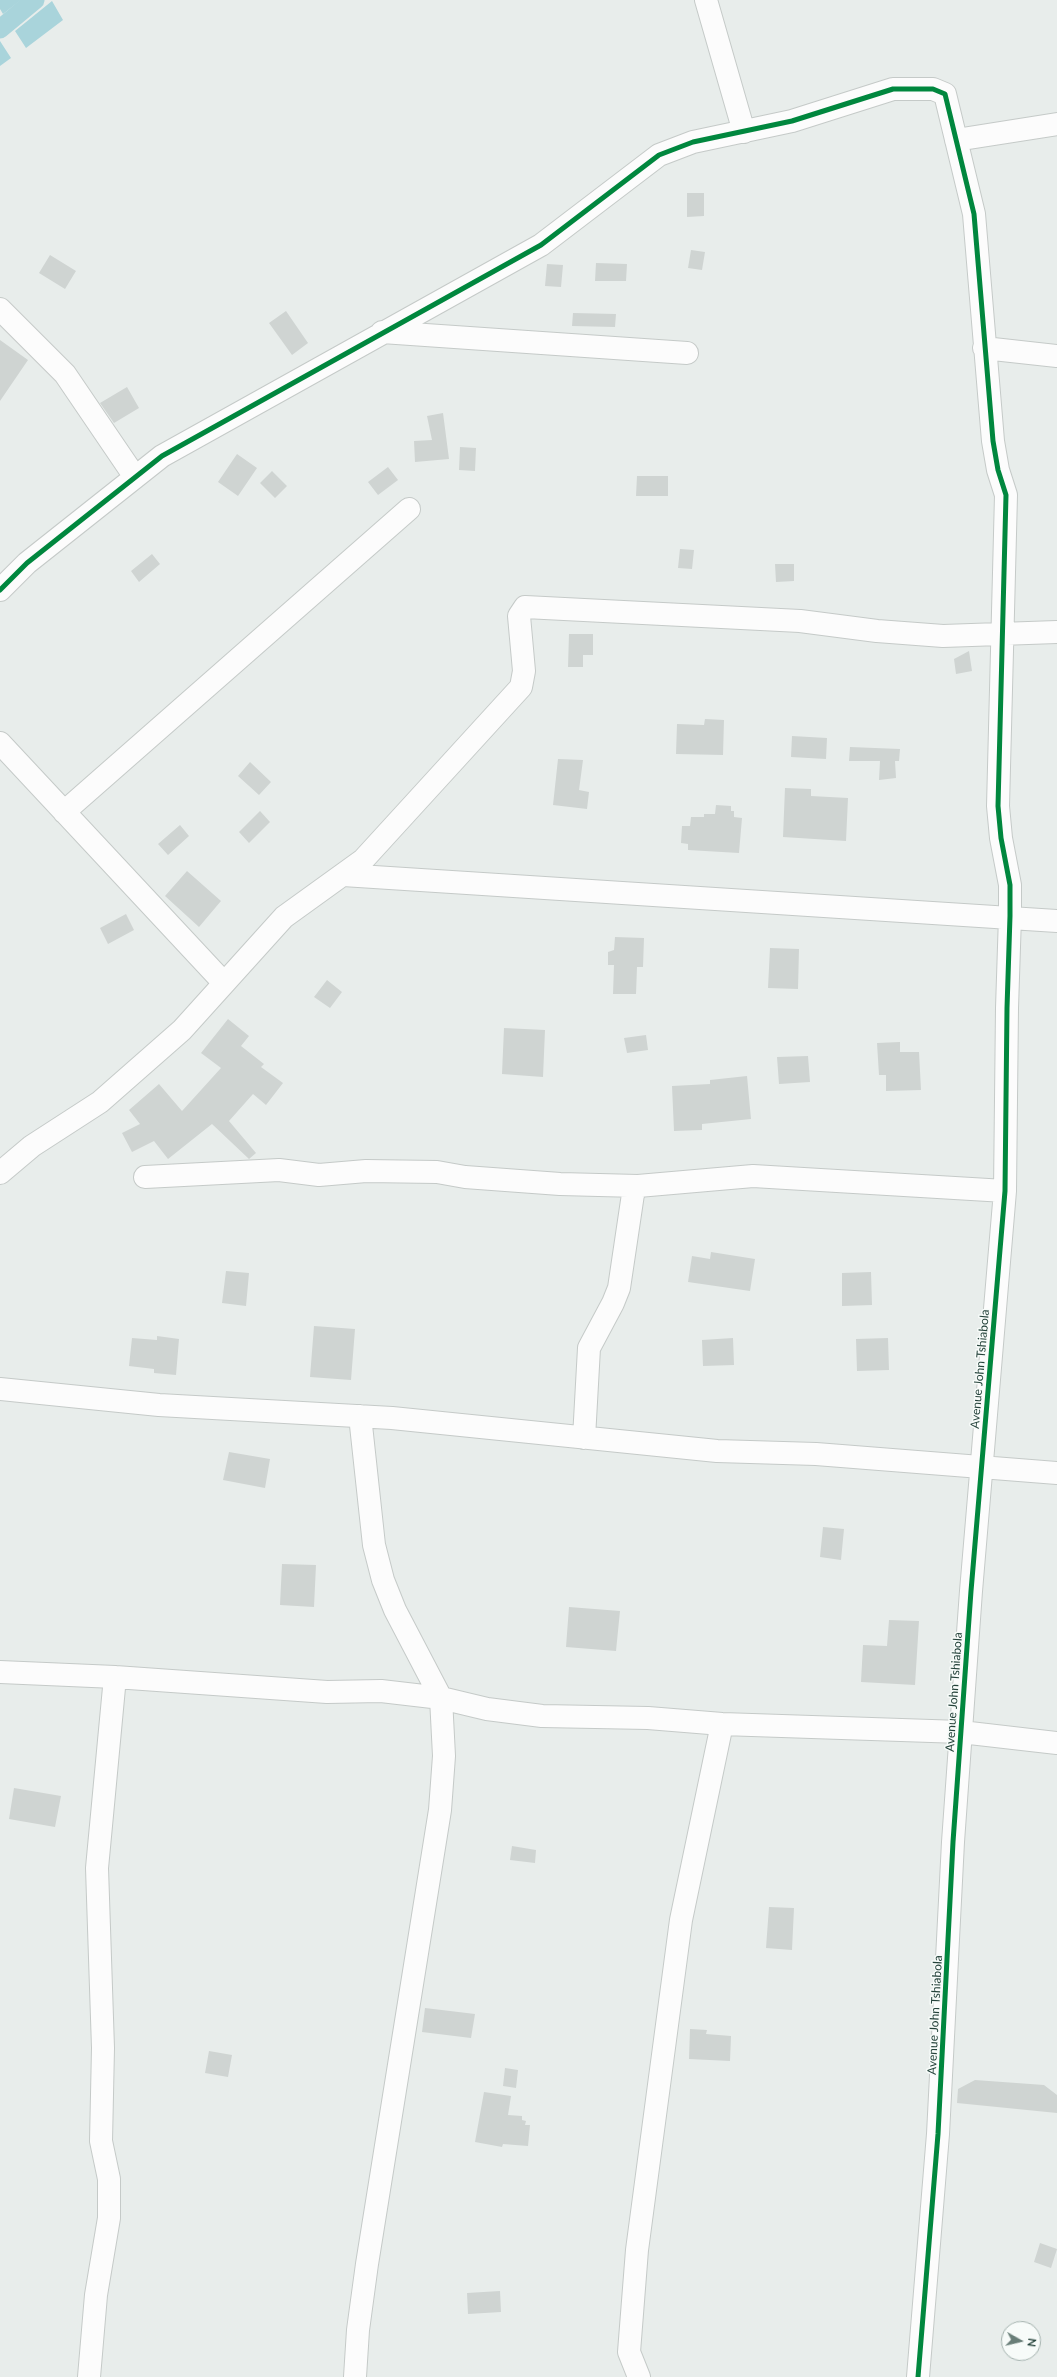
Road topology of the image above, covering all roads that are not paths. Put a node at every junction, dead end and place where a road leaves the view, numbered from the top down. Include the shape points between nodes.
1 (706, 0) edge
2 (1057, 124) edge
3 (744, 132) junction
4 (956, 140) junction
5 (0, 309) edge
6 (382, 332) junction
7 (984, 348) junction
8 (687, 353) dead end
9 (1057, 356) edge
10 (135, 477) junction
11 (409, 509) dead end
12 (0, 590) edge
13 (1057, 632) edge
14 (1004, 635) junction
15 (0, 743) edge
16 (64, 812) junction
17 (343, 875) junction
18 (1010, 916) junction
19 (1057, 921) edge
20 (224, 983) junction
21 (0, 1173) edge
22 (145, 1177) dead end
23 (638, 1186) junction
24 (1005, 1191) junction
25 (0, 1390) edge
26 (360, 1416) junction
27 (584, 1438) junction
28 (981, 1466) junction
29 (1057, 1473) edge
30 (0, 1672) edge
31 (115, 1677) junction
32 (441, 1698) junction
33 (722, 1724) junction
34 (961, 1732) junction
35 (1057, 1743) edge
36 (89, 2377) edge
37 (355, 2377) edge
38 (638, 2377) edge
39 (918, 2377) edge

1 - 3 street
2 - 4 street
3 - 4 street, Avenue John Tshiabola via 792,121 893,89 933,89 945,94
3 - 6 street via 693,142 659,155 541,245
4 - 7 street, Avenue John Tshiabola via 974,214
5 - 10 street via 65,374
6 - 8 street
6 - 10 street via 162,456
7 - 9 street
7 - 14 street, Avenue John Tshiabola via 993,440 1006,496
10 - 12 street via 27,563
11 - 16 street
13 - 14 street
14 - 17 street via 943,636 800,622 525,607 519,616 524,671 521,687 363,860
14 - 18 street, Avenue John Tshiabola via 998,806 1010,885
15 - 16 street
16 - 20 street
17 - 18 street
17 - 20 street via 284,917
18 - 19 street
18 - 24 street, Avenue John Tshiabola
20 - 21 street via 182,1030 100,1102 32,1146
22 - 23 street via 279,1170 319,1175 366,1170 437,1172 465,1177
23 - 24 street via 753,1176
23 - 27 street via 633,1194 619,1288 589,1348
24 - 28 street, Avenue John Tshiabola
25 - 26 street via 159,1405
26 - 27 street
26 - 32 street via 374,1545 383,1580 395,1610
27 - 28 street via 716,1451 816,1454
28 - 29 street
28 - 34 street, Avenue John Tshiabola
30 - 31 street
31 - 32 street via 272,1689 381,1692
31 - 36 street via 97,1868 102,2040 101,2141 109,2179 109,2218 96,2295
32 - 33 street via 487,1709 542,1716 648,1718
32 - 37 street via 444,1756 440,1810 367,2264
33 - 34 street
33 - 38 street via 682,1920 637,2250 629,2352
34 - 35 street
34 - 39 street, Avenue John Tshiabola via 938,2134

